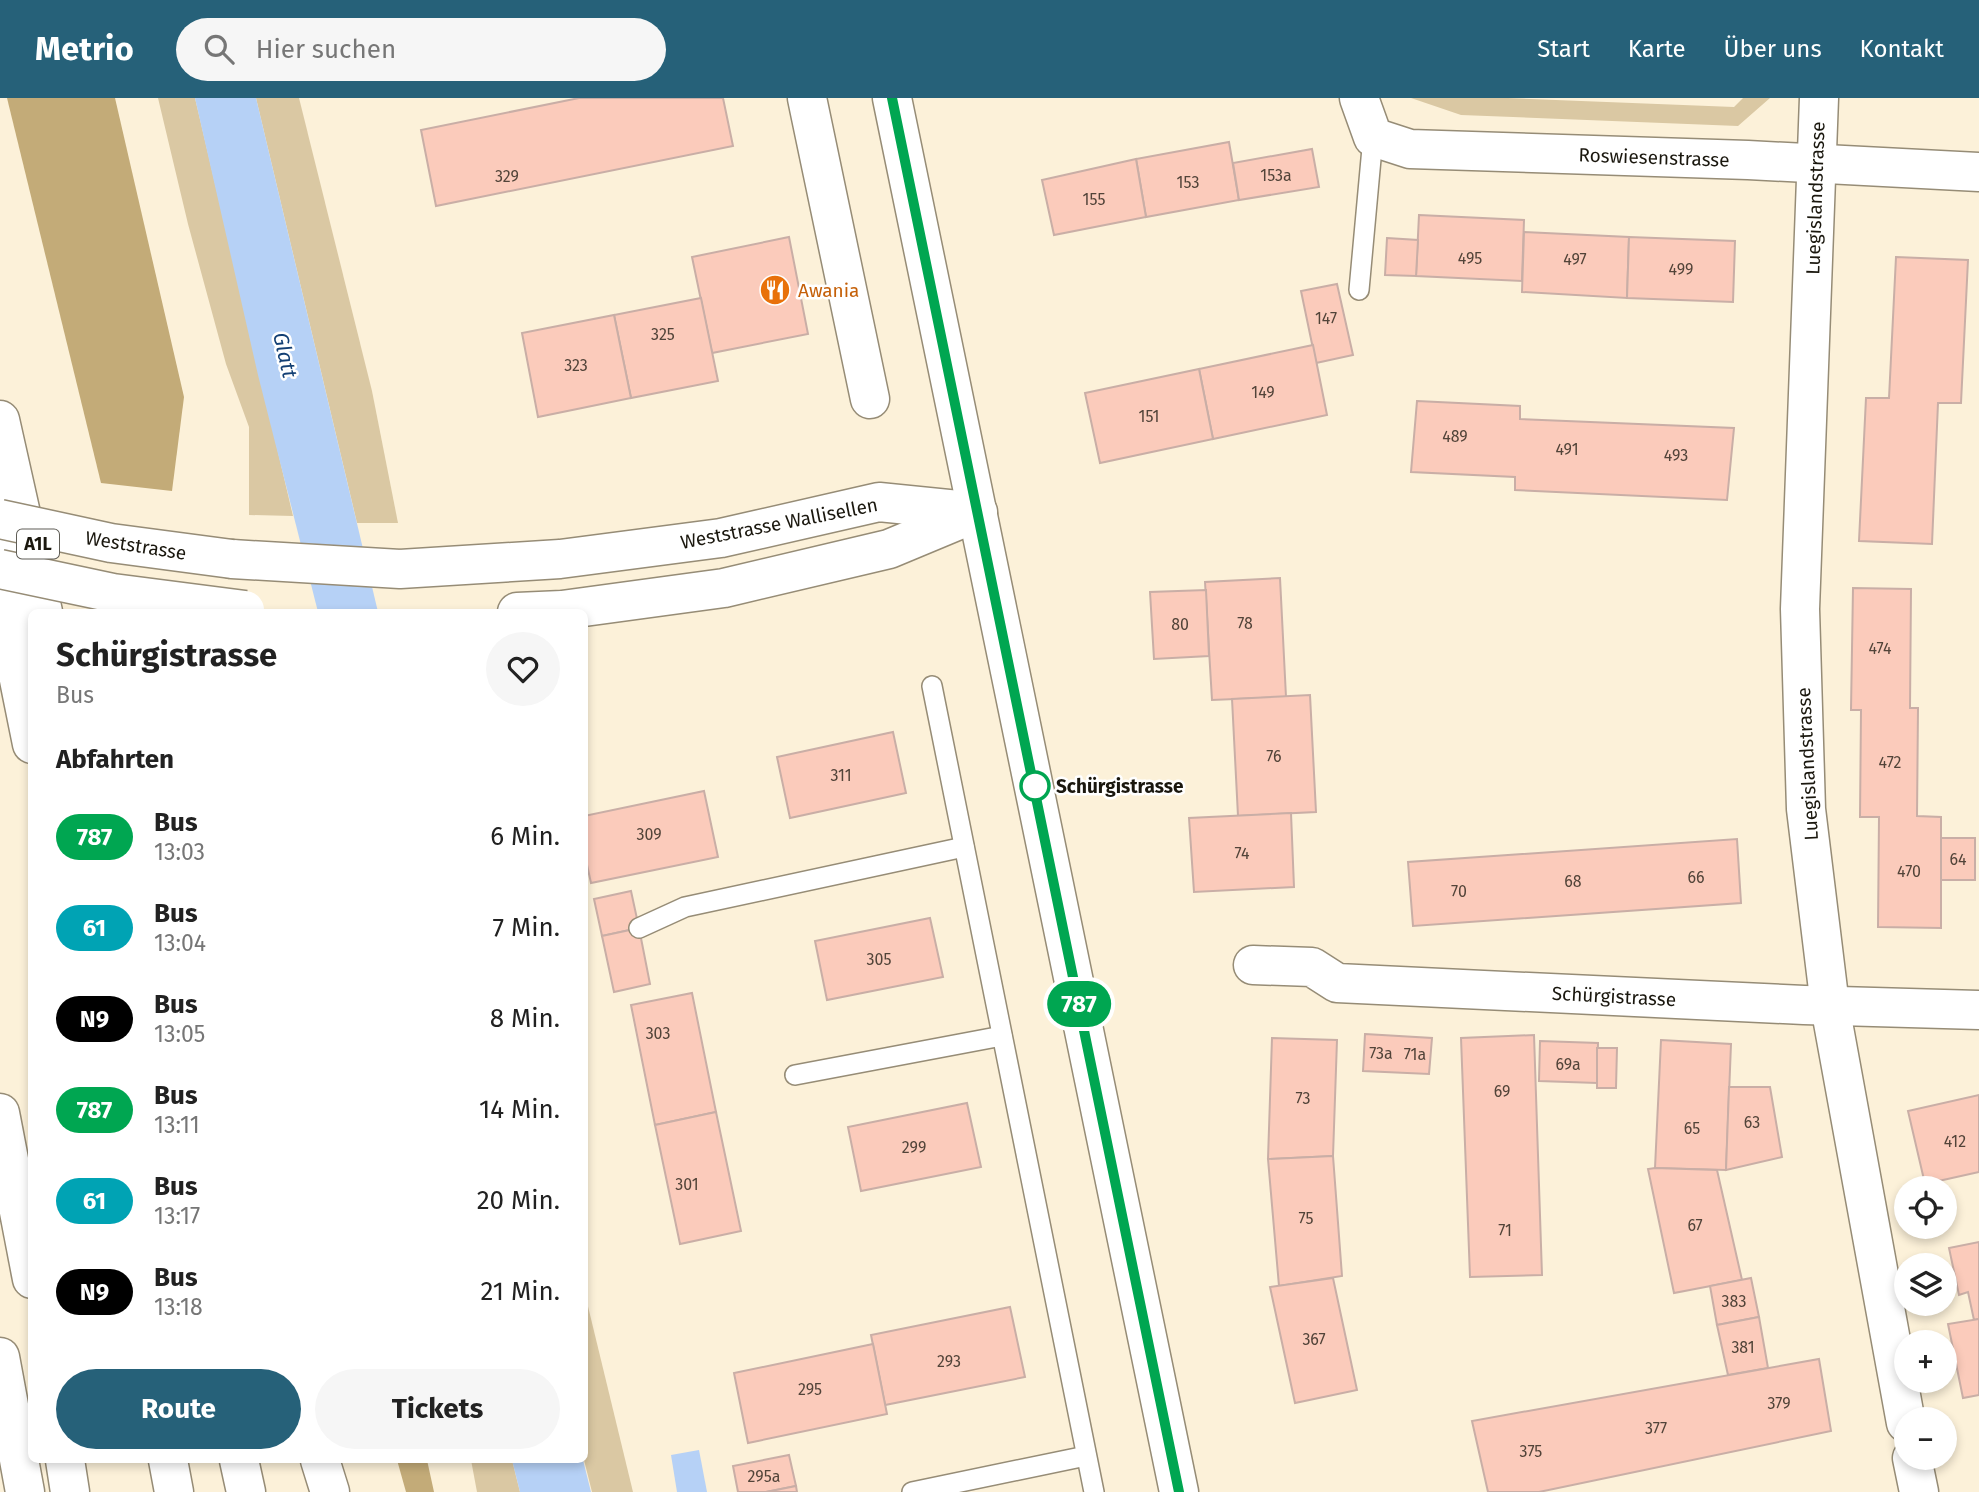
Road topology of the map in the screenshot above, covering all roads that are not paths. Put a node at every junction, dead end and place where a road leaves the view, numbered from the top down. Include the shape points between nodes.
1 (807, 98) edge
2 (892, 98) edge
3 (1359, 98) edge
4 (1819, 98) edge
5 (1373, 137) junction
6 (1815, 163) junction
7 (1979, 172) edge
8 (1359, 290) dead end
9 (870, 399) dead end
10 (0, 420) edge
11 (13, 476) junction
12 (978, 512) junction
13 (0, 513) edge
14 (0, 519) edge
15 (232, 559) joint
16 (0, 569) edge
17 (42, 609) edge
18 (63, 609) edge
19 (238, 609) edge
20 (569, 609) edge
21 (932, 686) dead end
22 (28, 724) edge
23 (964, 847) junction
24 (639, 929) dead end
25 (1253, 965) dead end
26 (1830, 1006) junction
27 (1979, 1010) edge
28 (1002, 1036) junction
29 (795, 1075) dead end
30 (0, 1113) edge
31 (28, 1258) edge
32 (0, 1357) edge
33 (1903, 1407) edge
34 (1086, 1456) junction
35 (66, 1463) edge
36 (169, 1463) edge
37 (240, 1463) edge
38 (321, 1463) edge
39 (1914, 1470) edge
40 (24, 1492) edge
41 (71, 1492) edge
42 (174, 1492) edge
43 (246, 1492) edge
44 (330, 1492) edge
45 (912, 1492) edge
46 (1094, 1492) edge
47 (1179, 1492) edge
48 (1919, 1492) edge

1 - 9 main road
2 - 12 main road
3 - 5 main road
4 - 6 main road, Luegislandstrasse
5 - 6 main road, Roswiesenstrasse via 1409,149
5 - 8 lane
6 - 7 main road, Roswiesenstrasse
6 - 26 main road, Luegislandstrasse via 1800,609 1806,809
10 - 11 main road
11 - 17 main road
11 - 18 main road, A1L
12 - 15 main road, Weststrasse Wallisellen via 879,502 721,538 560,559 400,569
12 - 20 main road via 889,549 724,588
12 - 47 main road
13 - 22 main road, A1L via 13,650
14 - 15 main road, Weststrasse, bridge via 111,543
16 - 19 main road, bridge via 113,593
21 - 23 lane
23 - 24 lane via 685,907
23 - 28 lane
25 - 26 main road, Schürgistrasse via 1312,967 1337,983
26 - 27 main road, Schürgistrasse
26 - 33 main road, Luegislandstrasse
28 - 29 lane
28 - 34 lane
30 - 31 main road
32 - 40 main road
34 - 45 lane
34 - 46 lane
35 - 41 main road
36 - 42 main road
37 - 43 main road
38 - 44 main road
39 - 48 main road

